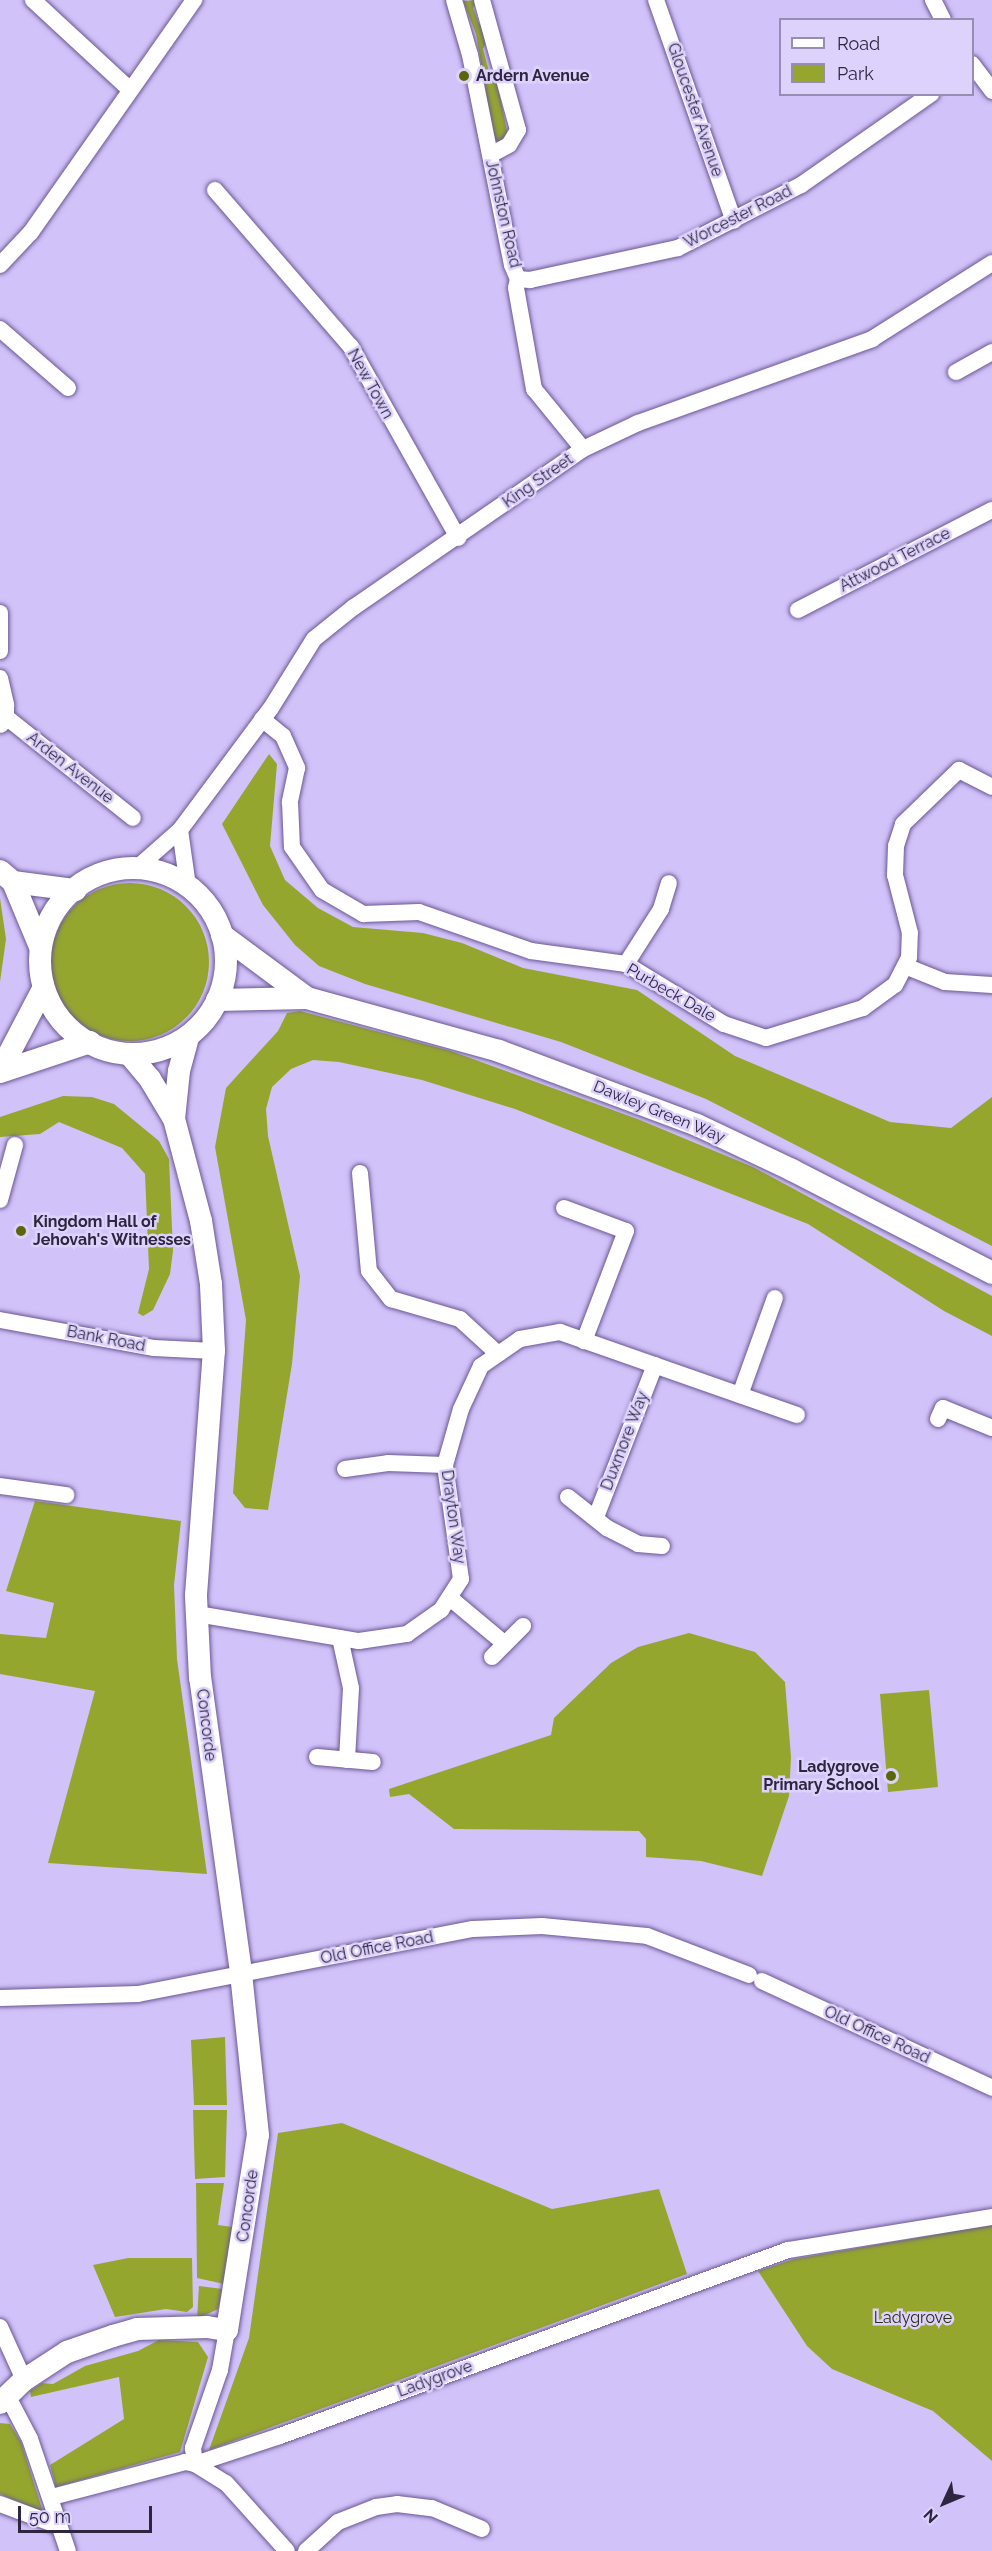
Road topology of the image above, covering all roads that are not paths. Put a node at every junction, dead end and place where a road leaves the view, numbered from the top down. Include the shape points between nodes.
1 (33, 0) edge
2 (194, 0) edge
3 (454, 0) edge
4 (482, 0) edge
5 (656, 0) edge
6 (933, 0) edge
7 (942, 18) edge
8 (974, 66) edge
9 (990, 83) edge
10 (129, 89) junction
11 (928, 96) edge
12 (490, 154) junction
13 (216, 190) dead end
14 (734, 221) junction
15 (992, 263) edge
16 (0, 265) edge
17 (518, 279) junction
18 (0, 329) edge
19 (992, 352) edge
20 (956, 372) dead end
21 (68, 388) dead end
22 (583, 449) junction
23 (992, 510) edge
24 (458, 538) junction
25 (798, 610) dead end
26 (0, 614) edge
27 (0, 651) edge
28 (0, 678) edge
29 (262, 719) junction
30 (3, 722) edge
31 (992, 787) edge
32 (133, 818) dead end
33 (180, 830) junction
34 (138, 867) junction
35 (6, 877) edge
36 (669, 883) dead end
37 (188, 886) junction
38 (75, 890) junction
39 (222, 935) junction
40 (40, 946) junction
41 (626, 964) junction
42 (905, 966) junction
43 (992, 985) edge
44 (43, 989) junction
45 (307, 998) junction
46 (217, 1000) junction
47 (188, 1038) junction
48 (90, 1042) junction
49 (129, 1055) junction
50 (0, 1072) edge
51 (174, 1119) junction
52 (15, 1145) dead end
53 (360, 1173) dead end
54 (0, 1200) edge
55 (564, 1208) dead end
56 (992, 1273) edge
57 (776, 1299) dead end
58 (0, 1320) edge
59 (584, 1341) junction
60 (214, 1351) junction
61 (498, 1354) junction
62 (655, 1365) junction
63 (740, 1395) junction
64 (797, 1414) dead end
65 (939, 1419) dead end
66 (992, 1428) edge
67 (445, 1465) junction
68 (345, 1469) dead end
69 (0, 1485) edge
70 (66, 1496) dead end
71 (568, 1497) dead end
72 (596, 1517) junction
73 (662, 1546) dead end
74 (450, 1598) junction
75 (197, 1614) junction
76 (523, 1626) dead end
77 (340, 1638) junction
78 (504, 1643) junction
79 (492, 1657) dead end
80 (317, 1757) dead end
81 (347, 1760) junction
82 (373, 1762) dead end
83 (241, 1972) junction
84 (0, 1998) edge
85 (992, 2088) edge
86 (992, 2217) edge
87 (0, 2327) edge
88 (227, 2330) junction
89 (24, 2380) junction
90 (3, 2399) edge
91 (195, 2464) junction
92 (52, 2497) junction
93 (0, 2504) edge
94 (59, 2526) junction
95 (482, 2529) dead end
96 (68, 2551) edge
97 (287, 2551) edge
98 (306, 2551) edge

1 - 10 street
2 - 10 street
3 - 12 street, Johnston Road
4 - 12 street via 518,130 509,145
5 - 14 street, Gloucester Avenue
6 - 7 street
8 - 9 street
10 - 16 street via 31,232
11 - 14 street, Worcester Road via 827,169
12 - 17 street, Johnston Road
13 - 24 street, New Town via 351,346
14 - 17 street, Worcester Road via 678,248 530,280
15 - 22 street, King Street via 872,339 638,423
17 - 22 street, Johnston Road via 516,288 534,389
18 - 21 street
19 - 20 street
22 - 24 street, King Street
23 - 25 street, Attwood Terrace
24 - 29 street, King Street via 354,607 314,639
26 - 27 street
28 - 30 street
29 - 33 street, King Street
29 - 41 street, Purbeck Dale via 283,736 297,768 290,802 292,847 322,890 363,914 419,912 531,951
30 - 32 street, Arden Avenue
31 - 42 street, Purbeck Dale via 959,770 903,824 896,846 895,875 910,933
33 - 34 street, King Street
33 - 37 street
34 - 37 street via 171,876
34 - 38 street via 99,876
35 - 38 street
35 - 40 street
36 - 41 street via 661,909
37 - 39 street via 208,904
38 - 40 street via 54,911
39 - 45 street, Dawley Green Way
39 - 46 street via 225,963
40 - 44 street
41 - 42 street, Purbeck Dale via 724,1023 766,1038 863,1008 895,985
42 - 43 street via 945,982
44 - 48 street via 61,1017
44 - 50 street
45 - 46 street, Dawley Green Way
45 - 56 street, Dawley Green Way via 499,1051 697,1125
46 - 47 street
47 - 49 street via 157,1052
47 - 51 street, Concorde via 179,1071
48 - 49 street
48 - 50 street
49 - 51 street, Concorde via 150,1079
51 - 60 street, Concorde via 201,1221 211,1284
52 - 54 street
53 - 61 street via 369,1271 392,1299 460,1319
55 - 59 street via 626,1231
57 - 63 street
58 - 60 street, Bank Road via 154,1348
59 - 61 street, Drayton Way via 560,1332 520,1339
59 - 62 street, Drayton Way
60 - 75 street, Concorde
61 - 67 street, Drayton Way via 481,1366 461,1409
62 - 63 street, Drayton Way
62 - 72 street, Duxmore Way
63 - 64 street, Drayton Way
65 - 66 street via 944,1408
67 - 68 street via 388,1463
67 - 74 street, Drayton Way via 461,1579
69 - 70 street
71 - 72 street
72 - 73 street via 638,1544
74 - 77 street, Drayton Way via 441,1610 407,1634 359,1641
74 - 78 street
75 - 77 street, Drayton Way
75 - 83 street, Concorde via 208,1746
76 - 78 street
77 - 81 street via 351,1688
78 - 79 street
80 - 81 street
81 - 82 street
83 - 84 street, Old Office Road via 138,1994
83 - 85 street, Old Office Road via 474,1929 542,1926 647,1935 756,1978
83 - 88 street, Concorde via 258,2135
86 - 91 street, Ladygrove via 788,2250
87 - 89 street
88 - 89 street via 137,2329 66,2352
88 - 91 street via 220,2370 193,2448
89 - 90 street
90 - 92 street via 30,2439
91 - 92 street, Ladygrove via 185,2462
91 - 97 street via 226,2482
92 - 94 street
93 - 94 street
94 - 96 street
95 - 98 street via 432,2508 398,2504 368,2509 338,2522

